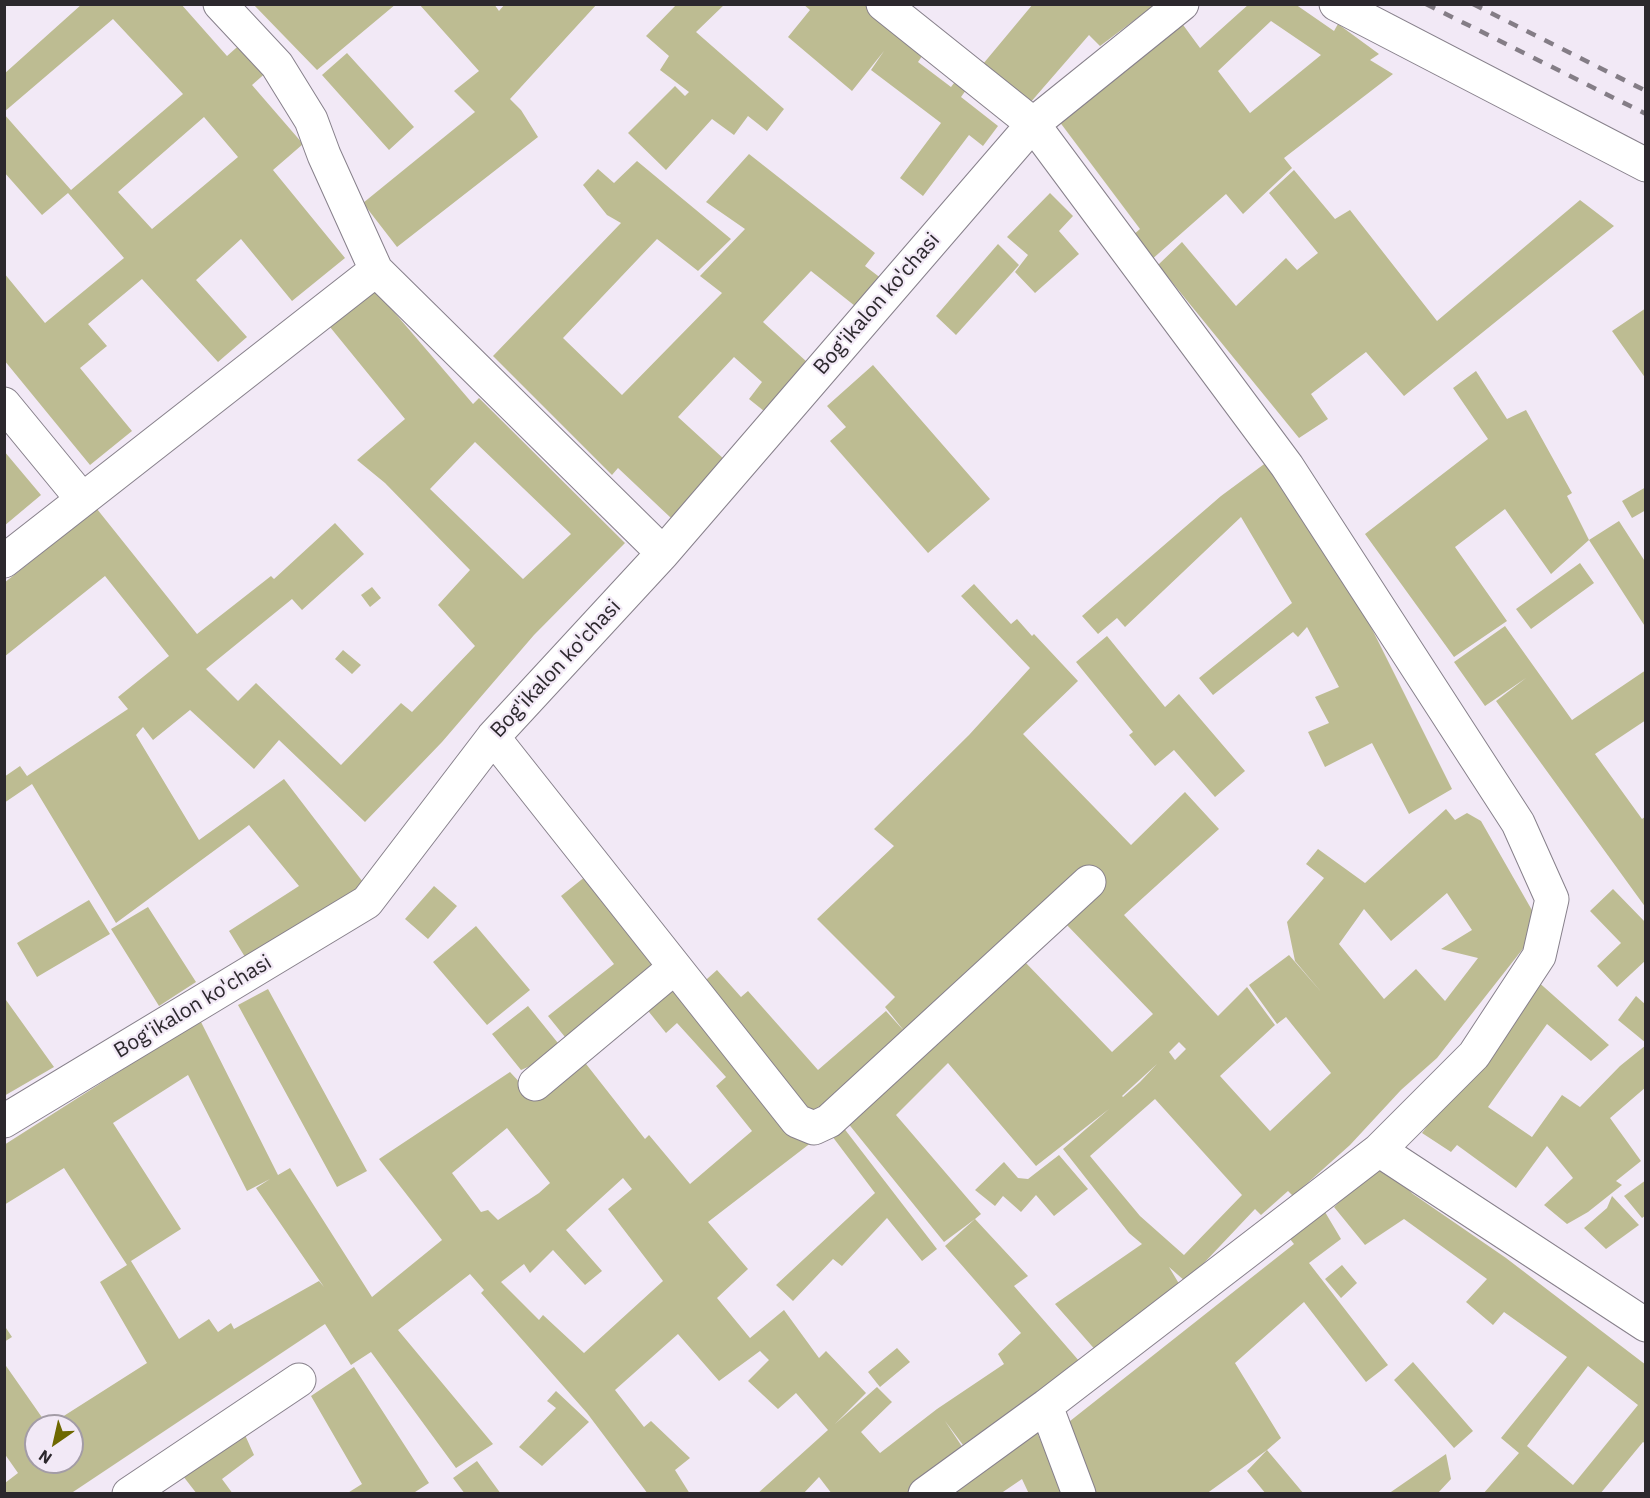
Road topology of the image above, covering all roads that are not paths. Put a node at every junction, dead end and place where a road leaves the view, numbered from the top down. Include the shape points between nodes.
1 (220, 4) edge
2 (883, 4) edge
3 (1182, 4) edge
4 (1336, 4) edge
5 (1032, 124) junction
6 (1646, 165) edge
7 (376, 270) junction
8 (4, 404) edge
9 (82, 499) junction
10 (663, 553) junction
11 (4, 561) edge
12 (492, 737) junction
13 (1089, 882) dead end
14 (674, 968) junction
15 (535, 1084) dead end
16 (4, 1121) edge
17 (1379, 1150) junction
18 (1646, 1325) edge
19 (299, 1380) dead end
20 (1047, 1406) junction
21 (129, 1494) edge
22 (925, 1494) edge
23 (1079, 1494) edge

1 - 7 street via 277,65 311,120
2 - 5 street
3 - 5 street, Bog'ikalon ko'chasi
4 - 6 street
5 - 10 street, Bog'ikalon ko'chasi
5 - 17 street via 1287,466 1518,823 1552,899 1539,956 1474,1055
7 - 9 street
7 - 10 street
8 - 9 street
9 - 11 street
10 - 12 street, Bog'ikalon ko'chasi
12 - 14 street
12 - 16 street, Bog'ikalon ko'chasi via 368,902
13 - 14 street via 829,1121 814,1128 797,1122
14 - 15 street
17 - 18 street
17 - 20 street
19 - 21 street
20 - 22 street
20 - 23 street

